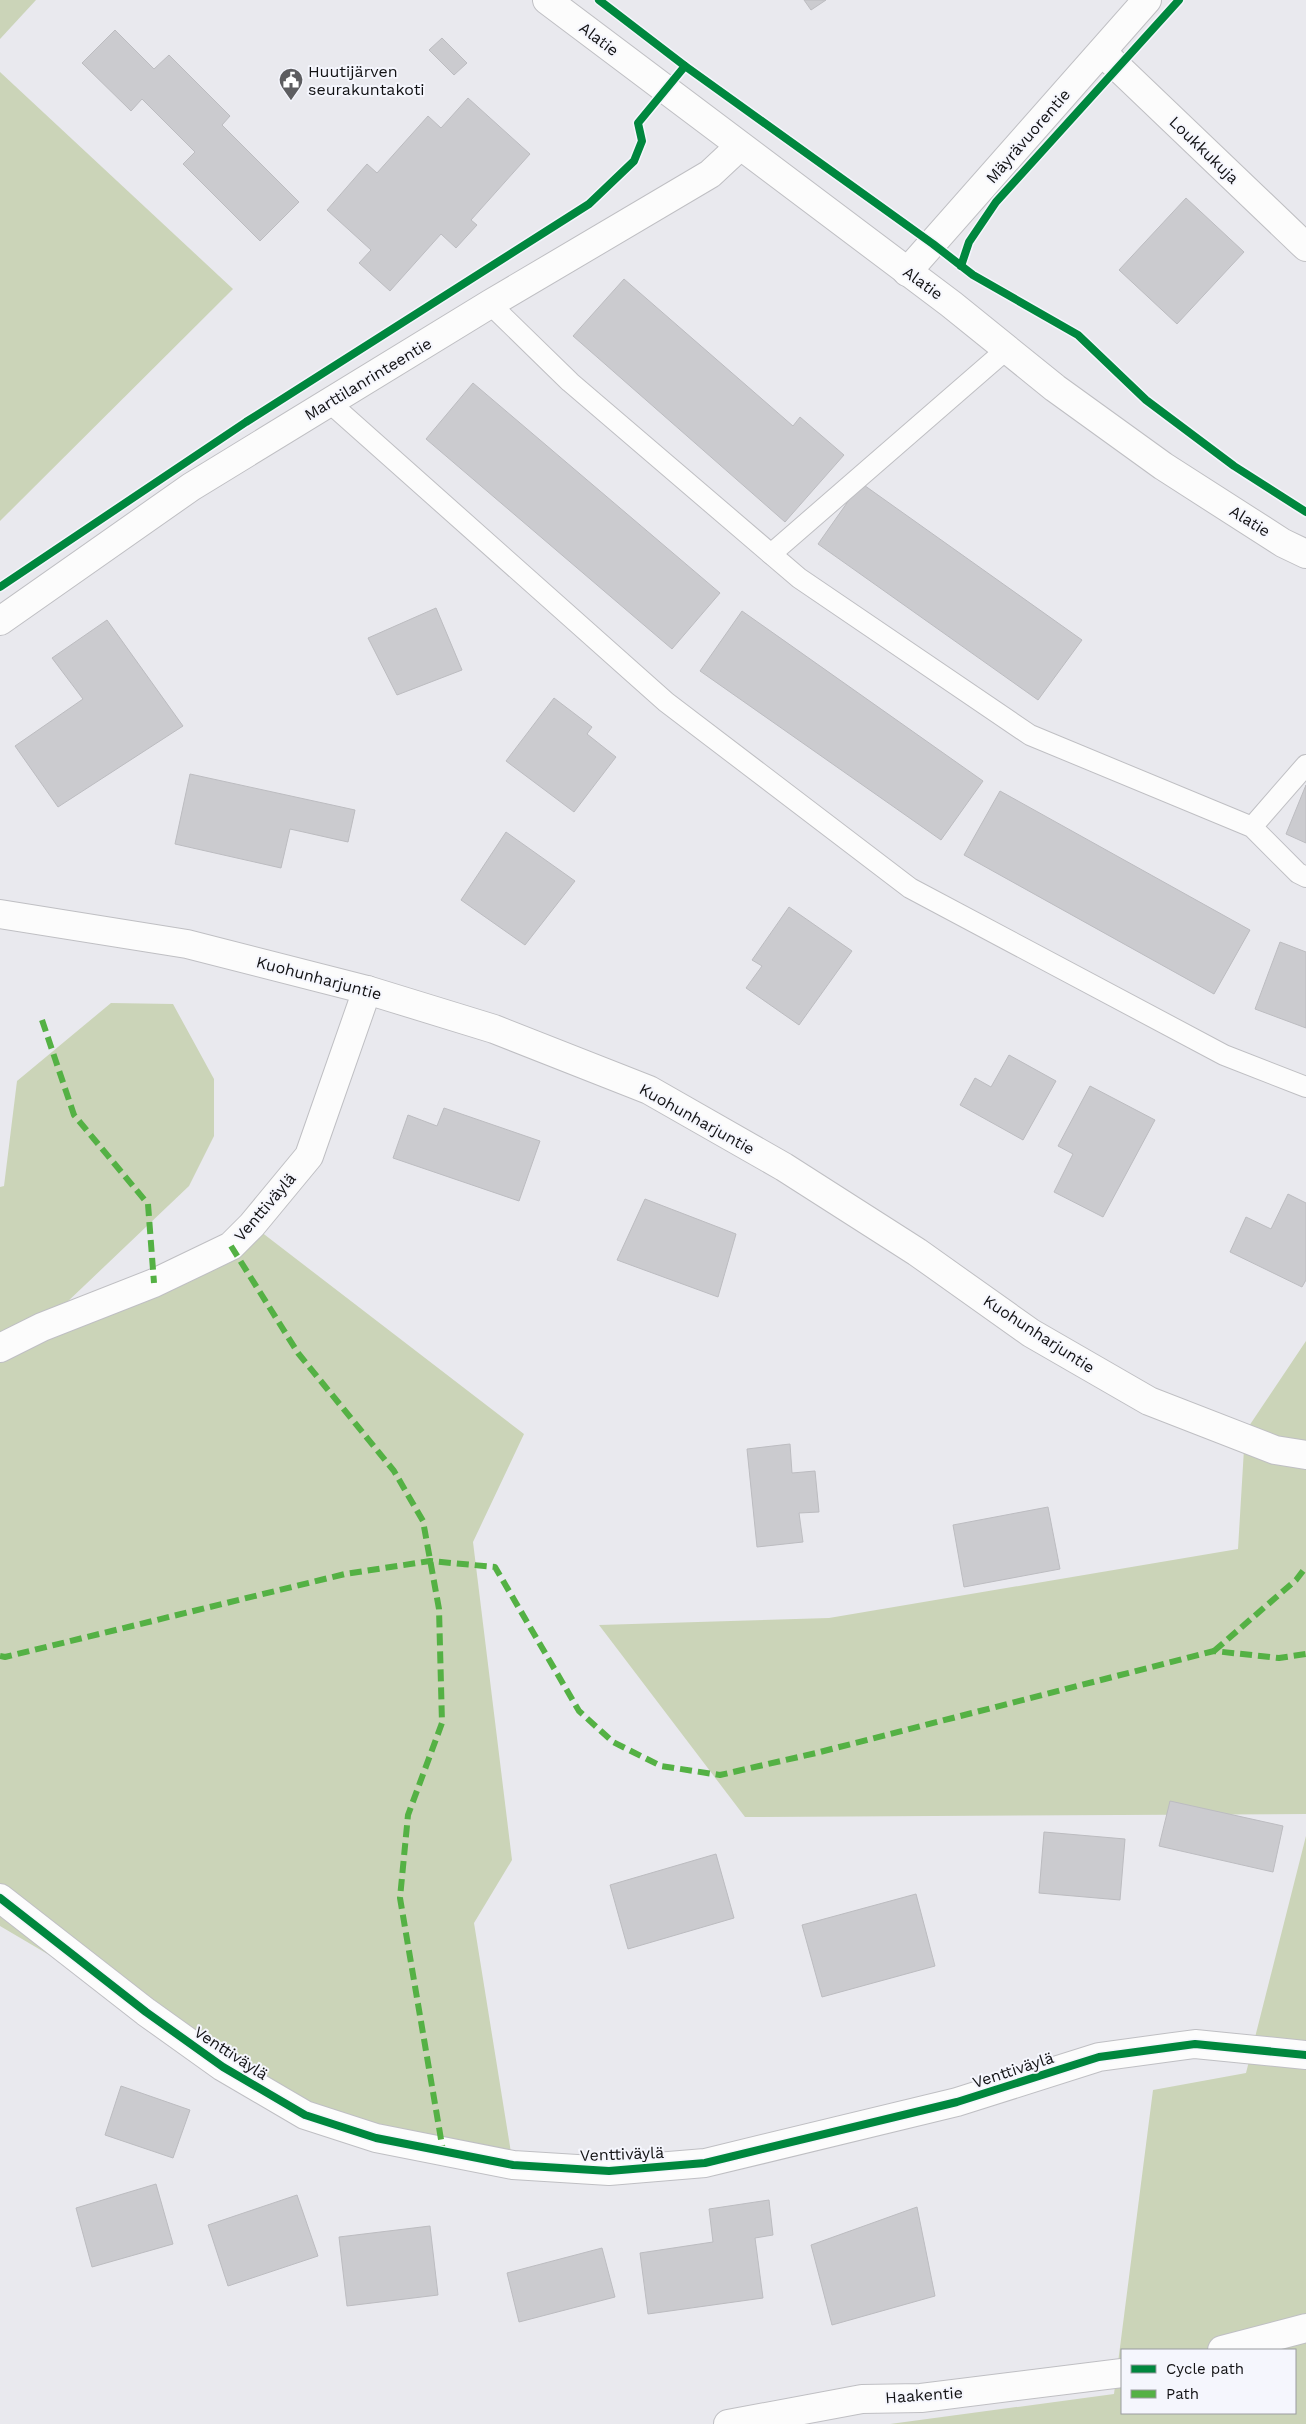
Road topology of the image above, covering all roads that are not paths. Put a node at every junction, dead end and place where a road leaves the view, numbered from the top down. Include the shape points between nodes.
1 (548, 0) edge
2 (1147, 0) edge
3 (1102, 52) junction
4 (740, 146) junction
5 (1306, 247) edge
6 (907, 272) junction
7 (490, 304) junction
8 (1007, 349) junction
9 (330, 402) junction
10 (771, 554) junction
11 (1306, 554) edge
12 (0, 621) edge
13 (1306, 765) edge
14 (1252, 827) junction
15 (1306, 877) edge
16 (0, 914) edge
17 (367, 990) junction
18 (1306, 1087) edge
19 (0, 1348) edge
20 (1306, 1455) edge
21 (0, 1898) edge
22 (1306, 2055) edge
23 (1306, 2328) edge
24 (1226, 2349) edge
25 (1121, 2372) edge
26 (728, 2424) edge

1 - 4 street, Alatie
2 - 3 street, Mäyrävuorentie
3 - 5 street, Loukkukuja
3 - 6 street, Mäyrävuorentie
4 - 6 street, Alatie
4 - 7 street, Marttilanrinteentie via 710,174
6 - 8 street, Alatie
7 - 9 street, Marttilanrinteentie
7 - 10 lane via 570,382
8 - 10 lane
8 - 11 street, Alatie via 1163,466 1283,543
9 - 12 street, Marttilanrinteentie via 191,487
9 - 18 lane via 666,702 910,888 1224,1055
10 - 14 lane via 799,578 1030,735
13 - 14 lane
14 - 15 lane via 1298,873
16 - 17 street, Kuohunharjuntie via 187,944
17 - 19 street, Venttiväylä via 309,1156 231,1246 154,1283 42,1327
17 - 20 street, Kuohunharjuntie via 494,1030 649,1090 784,1167 917,1252 1031,1333 1148,1401 1275,1450
21 - 22 street, Venttiväylä via 223,2067 305,2116 376,2138 513,2165 609,2171 705,2164 957,2102 1099,2057 1195,2044
23 - 24 street
25 - 26 street, Haakentie via 921,2398 862,2399

